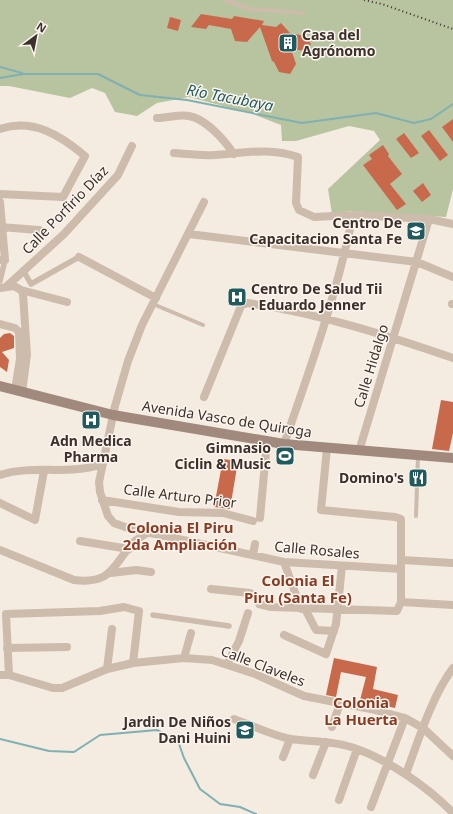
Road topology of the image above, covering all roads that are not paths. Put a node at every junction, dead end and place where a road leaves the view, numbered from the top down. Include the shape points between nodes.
1 (226, 0) edge
2 (304, 13) dead end
3 (157, 118) dead end
4 (0, 129) edge
5 (132, 146) dead end
6 (174, 153) dead end
7 (234, 154) junction
8 (0, 194) edge
9 (0, 202) edge
10 (204, 202) dead end
11 (353, 215) junction
12 (429, 219) junction
13 (453, 224) edge
14 (1, 227) edge
15 (39, 230) dead end
16 (189, 234) junction
17 (345, 254) junction
18 (79, 257) joint
19 (2, 260) edge
20 (417, 262) junction
21 (23, 270) junction
22 (453, 276) edge
23 (0, 281) edge
24 (4, 287) edge
25 (21, 290) junction
26 (155, 301) junction
27 (67, 302) dead end
28 (326, 320) junction
29 (0, 324) edge
30 (203, 325) dead end
31 (394, 338) junction
32 (453, 358) edge
33 (0, 386) edge
34 (18, 391) junction
35 (204, 397) dead end
36 (113, 415) junction
37 (267, 441) junction
38 (284, 444) junction
39 (326, 448) junction
40 (359, 451) junction
41 (418, 456) junction
42 (453, 458) edge
43 (103, 464) junction
44 (44, 471) junction
45 (0, 475) edge
46 (102, 500) junction
47 (0, 503) edge
48 (416, 516) dead end
49 (148, 532) junction
50 (80, 540) dead end
51 (255, 544) dead end
52 (130, 549) junction
53 (0, 550) edge
54 (253, 555) junction
55 (402, 560) junction
56 (284, 562) junction
57 (453, 563) edge
58 (342, 566) junction
59 (401, 569) junction
60 (151, 572) dead end
61 (111, 573) junction
62 (212, 589) dead end
63 (401, 602) junction
64 (453, 606) edge
65 (303, 609) junction
66 (337, 610) junction
67 (248, 613) dead end
68 (153, 615) dead end
69 (229, 626) dead end
70 (112, 629) dead end
71 (334, 631) junction
72 (191, 633) dead end
73 (284, 635) dead end
74 (67, 647) dead end
75 (7, 648) junction
76 (0, 653) edge
77 (9, 658) junction
78 (184, 658) junction
79 (132, 663) junction
80 (227, 664) junction
81 (453, 668) edge
82 (107, 669) junction
83 (0, 675) edge
84 (9, 675) junction
85 (340, 703) junction
86 (234, 718) dead end
87 (405, 718) junction
88 (332, 727) dead end
89 (423, 728) junction
90 (290, 739) junction
91 (326, 742) junction
92 (357, 749) junction
93 (453, 756) edge
94 (283, 757) dead end
95 (387, 764) junction
96 (406, 774) junction
97 (313, 775) dead end
98 (339, 800) dead end
99 (371, 807) dead end
100 (453, 813) edge

1 - 2 lane via 250,9
3 - 7 street via 189,116 211,128
4 - 8 street via 21,125 40,128 58,136 85,156 63,197
5 - 21 street, Calle Porfirio Díaz via 118,175 64,234
6 - 7 street
7 - 11 street via 267,150 298,157 296,203 299,210 314,217
9 - 14 street
10 - 16 street
11 - 12 street
11 - 17 street
12 - 13 street
12 - 20 street, Calle Hidalgo
14 - 15 street
14 - 19 street
16 - 17 street
16 - 26 street
17 - 20 street
17 - 28 street
18 - 21 street via 31,284
18 - 26 street
19 - 23 street
20 - 22 street
20 - 31 street, Calle Hidalgo
21 - 24 street, Calle Porfirio Díaz
24 - 25 street, Calle Porfirio Díaz via 14,286
25 - 27 street, Calle Porfirio Díaz
25 - 34 street via 27,355
26 - 30 lane
26 - 36 street via 142,325 128,361
28 - 31 street
28 - 35 street via 254,304 247,303 241,306
28 - 38 street
29 - 34 street via 15,328 19,332
31 - 32 street
31 - 40 street, Calle Hidalgo
33 - 34 main road, Avenida Vasco de Quiroga
34 - 36 main road, Avenida Vasco de Quiroga
36 - 37 main road, Avenida Vasco de Quiroga
36 - 43 street
37 - 38 main road, Avenida Vasco de Quiroga
37 - 46 street, Calle Arturo Prior via 257,520 223,514 179,512
38 - 39 main road, Avenida Vasco de Quiroga
39 - 40 main road, Avenida Vasco de Quiroga
39 - 55 street via 321,510 399,518
40 - 41 main road, Avenida Vasco de Quiroga
41 - 42 main road, Avenida Vasco de Quiroga
41 - 48 lane
43 - 44 street via 81,470
43 - 46 street via 99,482
44 - 45 street via 20,470
44 - 47 street via 35,520
46 - 49 street, Calle Rosales via 108,516 114,523
49 - 52 street
49 - 54 street, Calle Rosales
50 - 52 street
51 - 54 street
52 - 61 street
53 - 61 street via 74,580 93,580
54 - 56 street, Calle Rosales
55 - 57 street
55 - 59 street
56 - 58 street, Calle Rosales
56 - 65 street
58 - 59 street, Calle Rosales
58 - 66 street
59 - 63 street
60 - 61 street via 136,570
62 - 65 street via 250,592 259,604
63 - 64 street
63 - 66 street via 400,609 394,612
65 - 66 street
65 - 71 street via 316,630
66 - 71 street
67 - 80 street
68 - 69 street
70 - 82 street
71 - 73 street via 326,654
72 - 78 street
74 - 75 street
75 - 77 street
75 - 79 street via 6,614 124,608 139,611
76 - 77 street
77 - 84 street
78 - 79 street, Calle Claveles
78 - 80 street, Calle Claveles
79 - 82 street, Calle Claveles
80 - 85 street, Calle Claveles via 304,696
81 - 89 street via 440,689
82 - 84 street, Calle Claveles via 62,688
83 - 84 street, Calle Claveles
85 - 87 street, Calle Claveles
85 - 88 street
86 - 90 street
87 - 89 street, Calle Claveles
87 - 95 street
89 - 93 street, Calle Claveles
89 - 96 street
90 - 91 street
90 - 94 street
91 - 92 street
91 - 97 street
92 - 95 street
92 - 98 street
95 - 96 street
95 - 99 street
96 - 100 street

